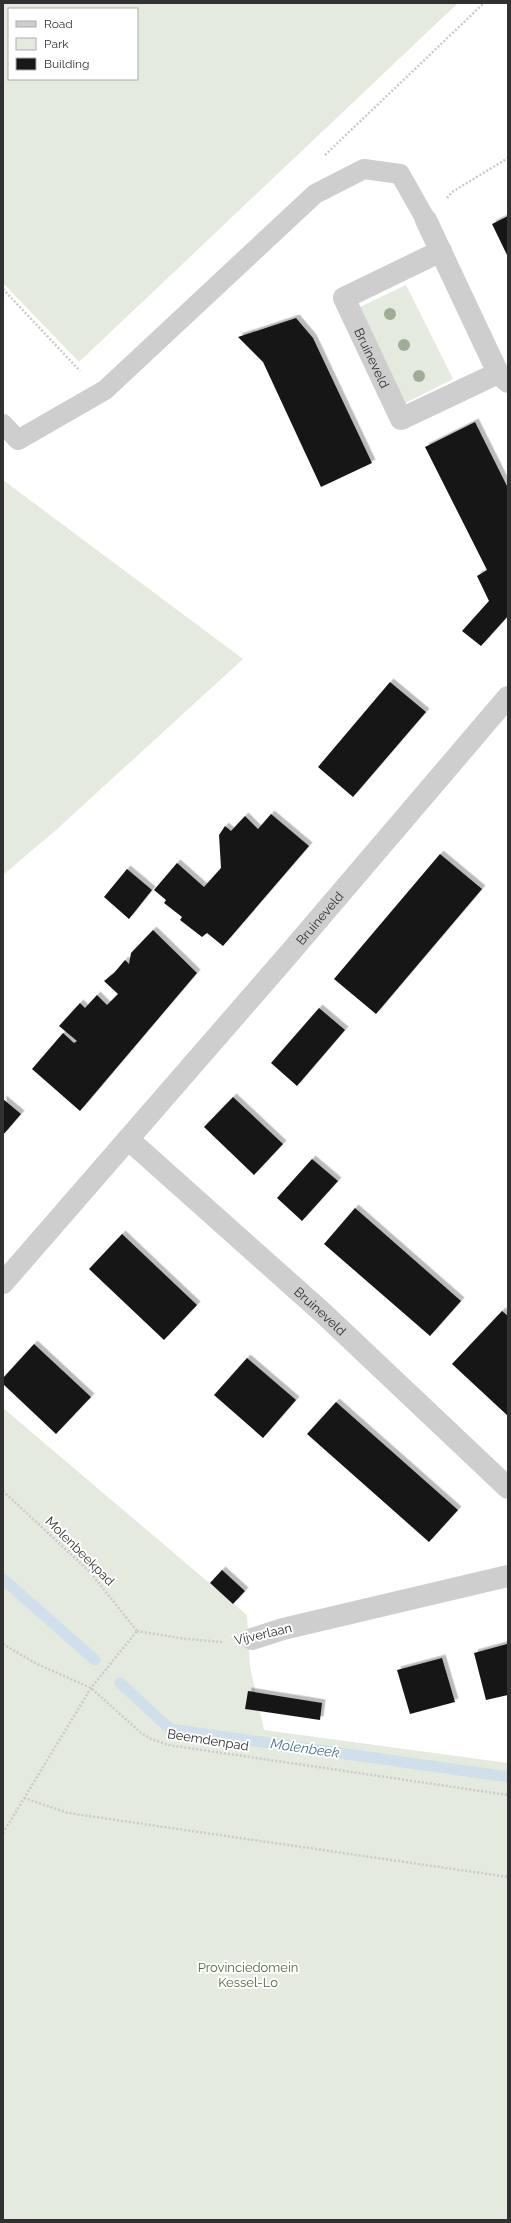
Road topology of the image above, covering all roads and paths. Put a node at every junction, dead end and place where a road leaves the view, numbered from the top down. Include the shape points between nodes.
1 (484, 3) edge
2 (323, 156) dead end
3 (508, 158) edge
4 (426, 220) junction
5 (441, 251) junction
6 (3, 290) edge
7 (84, 374) dead end
8 (503, 378) edge
9 (3, 424) edge
10 (11, 441) edge
11 (508, 697) edge
12 (128, 1138) junction
13 (3, 1283) edge
14 (508, 1488) edge
15 (3, 1491) edge
16 (508, 1576) edge
17 (137, 1630) junction
18 (252, 1639) joint
19 (3, 1644) edge
20 (91, 1688) junction
21 (508, 1795) edge
22 (24, 1798) junction
23 (3, 1833) edge
24 (508, 1877) edge

1 - 2 path
3 - 4 path via 452,192
4 - 5 street, Bruineveld
4 - 10 lane via 400,174 364,169 316,194 105,390
5 - 8 street, Bruineveld
5 - 8 street, Bruineveld via 344,298 401,419
6 - 7 path
9 - 10 lane
11 - 12 street, Bruineveld
12 - 13 street, Bruineveld
12 - 14 street, Bruineveld via 323,1313
15 - 17 path, Molenbeekpad via 90,1572
16 - 18 street, Vijverlaan via 283,1629
17 - 18 path, Vijverlaan via 209,1641 231,1642
17 - 20 path
19 - 20 path via 37,1664
20 - 21 path, Beemdenpad via 140,1732 168,1745
20 - 22 path
22 - 23 path
22 - 24 path via 68,1813

